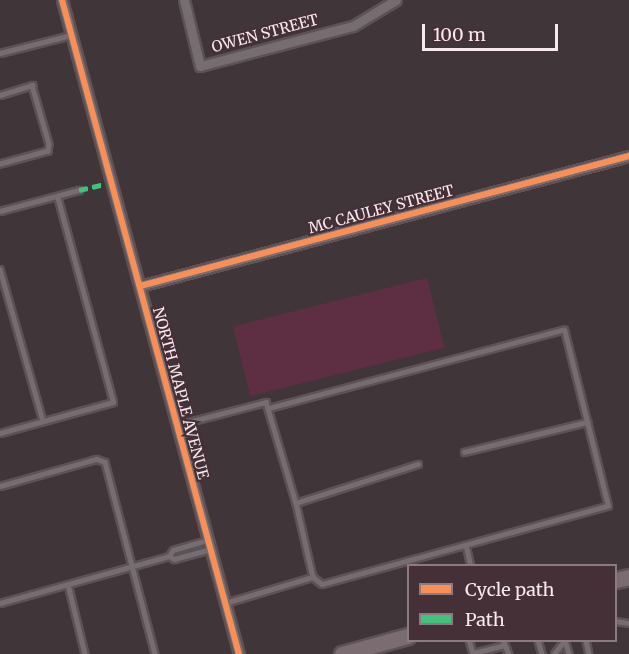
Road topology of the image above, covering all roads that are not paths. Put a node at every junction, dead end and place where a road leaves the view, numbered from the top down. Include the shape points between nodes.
1 (62, 0) edge
2 (184, 0) edge
3 (396, 0) edge
4 (71, 34) junction
5 (0, 53) edge
6 (0, 95) edge
7 (629, 156) edge
8 (0, 164) edge
9 (79, 190) dead end
10 (57, 196) junction
11 (0, 211) edge
12 (0, 269) edge
13 (140, 286) junction
14 (270, 408) junction
15 (43, 421) junction
16 (587, 422) junction
17 (177, 425) junction
18 (0, 433) edge
19 (464, 452) dead end
20 (418, 464) dead end
21 (0, 486) edge
22 (296, 503) junction
23 (209, 544) junction
24 (466, 544) junction
25 (187, 546) junction
26 (189, 555) junction
27 (169, 556) junction
28 (471, 564) edge
29 (132, 567) junction
30 (313, 578) junction
31 (68, 584) junction
32 (0, 603) edge
33 (225, 603) junction
34 (407, 636) edge
35 (470, 642) edge
36 (563, 642) edge
37 (504, 643) edge
38 (85, 654) edge
39 (154, 654) edge
40 (239, 654) edge
41 (342, 654) edge
42 (508, 654) edge
43 (554, 654) edge

1 - 4 street, NORTH MAPLE AVENUE
2 - 3 street, OWEN STREET via 200,66 353,26
4 - 5 lane
4 - 13 street, NORTH MAPLE AVENUE
6 - 8 lane via 32,85 49,144 48,151
7 - 13 street, MC CAULEY STREET
9 - 10 lane
10 - 11 lane
10 - 15 lane via 114,402
12 - 15 lane
13 - 17 street, NORTH MAPLE AVENUE
14 - 16 lane via 558,329 564,330
14 - 17 lane via 261,401
14 - 22 lane
15 - 18 lane
16 - 19 lane
16 - 24 lane via 608,506
17 - 23 street, NORTH MAPLE AVENUE
20 - 22 lane
21 - 29 lane via 101,460 108,467
22 - 30 lane
23 - 25 lane
23 - 26 lane
23 - 33 street, NORTH MAPLE AVENUE
24 - 28 lane
24 - 30 lane via 322,584
25 - 26 lane
25 - 27 lane via 173,550
26 - 27 lane
27 - 29 lane
29 - 31 lane
29 - 39 lane
30 - 33 lane
31 - 32 lane
31 - 38 lane
33 - 40 street, NORTH MAPLE AVENUE
34 - 41 main road
35 - 37 lane via 473,653
36 - 43 lane
37 - 42 lane

